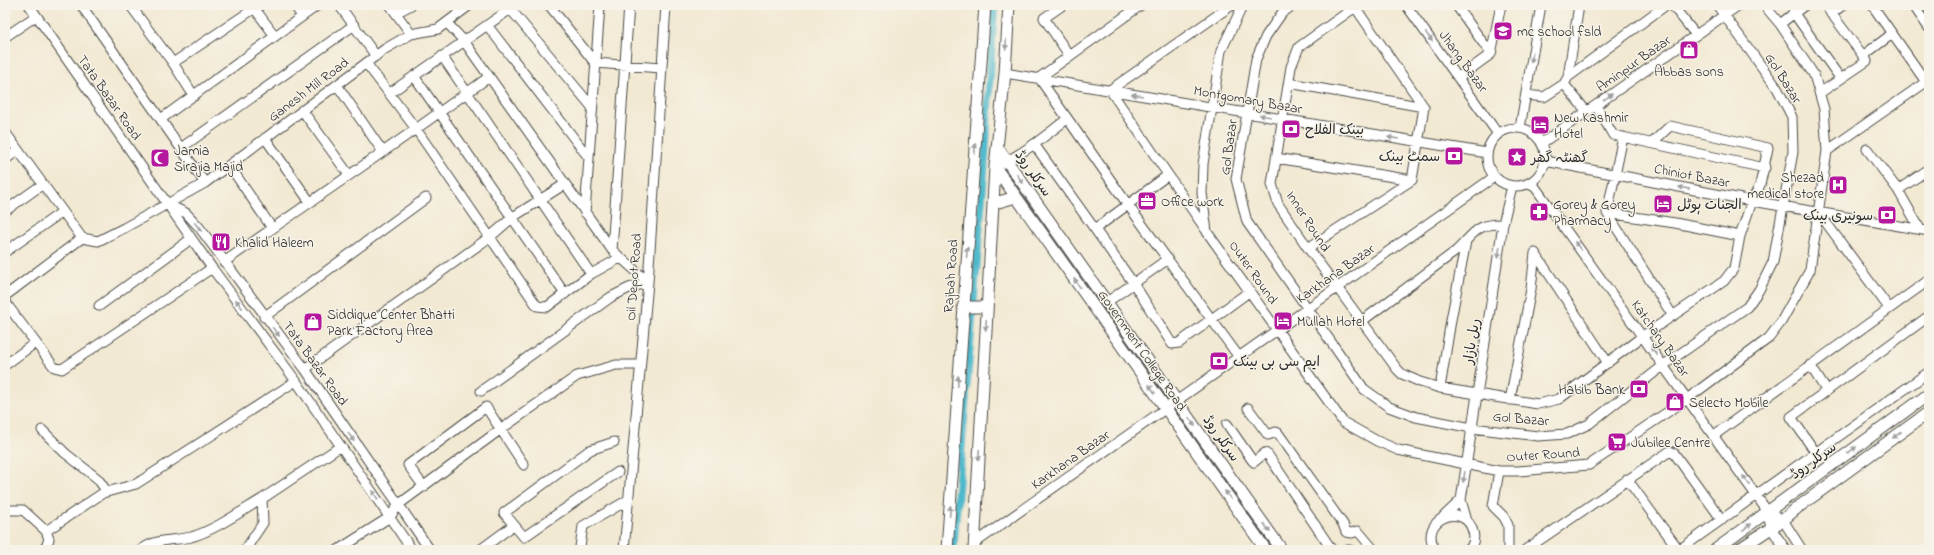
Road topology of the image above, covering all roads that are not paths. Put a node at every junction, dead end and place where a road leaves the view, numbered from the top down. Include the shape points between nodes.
1 (29, 5) edge
2 (81, 5) edge
3 (130, 5) edge
4 (294, 5) edge
5 (318, 5) edge
6 (340, 5) edge
7 (390, 5) edge
8 (411, 5) edge
9 (470, 5) edge
10 (549, 5) edge
11 (600, 5) edge
12 (629, 5) edge
13 (666, 5) edge
14 (984, 5) edge
15 (1009, 5) edge
16 (1063, 5) edge
17 (1142, 5) edge
18 (1232, 5) edge
19 (1243, 5) edge
20 (1293, 5) edge
21 (1406, 5) edge
22 (1456, 5) edge
23 (1501, 5) edge
24 (1541, 5) edge
25 (1579, 5) edge
26 (1666, 5) edge
27 (1672, 5) edge
28 (1717, 5) edge
29 (1739, 5) edge
30 (1764, 5) edge
31 (1805, 5) edge
32 (1825, 5) edge
33 (1843, 5) edge
34 (1872, 5) edge
35 (1913, 5) edge
36 (1927, 5) edge
37 (511, 6) edge
38 (1356, 6) edge
39 (253, 7) edge
40 (1929, 8) edge
41 (1794, 12) junction
42 (396, 13) junction
43 (1831, 14) junction
44 (36, 16) junction
45 (302, 16) junction
46 (1724, 16) junction
47 (447, 23) junction
48 (1780, 24) junction
49 (354, 25) junction
50 (487, 25) junction
51 (1929, 28) edge
52 (411, 34) junction
53 (1892, 34) junction
54 (1696, 35) junction
55 (275, 36) junction
56 (5, 37) edge
57 (464, 41) junction
58 (1491, 54) junction
59 (1069, 55) junction
60 (1864, 55) junction
61 (376, 56) junction
62 (442, 56) junction
63 (173, 63) junction
64 (366, 63) junction
65 (595, 63) junction
66 (624, 67) junction
67 (661, 68) junction
68 (1004, 73) junction
69 (414, 76) junction
70 (489, 77) junction
71 (1040, 78) junction
72 (1458, 78) junction
73 (1840, 78) junction
74 (1566, 81) junction
75 (1289, 83) junction
76 (337, 85) junction
77 (1110, 90) junction
78 (467, 92) junction
79 (390, 93) junction
80 (1820, 93) junction
81 (1526, 95) junction
82 (194, 96) junction
83 (1596, 106) junction
84 (592, 107) junction
85 (1424, 107) junction
86 (1212, 108) junction
87 (302, 110) junction
88 (439, 111) junction
89 (1586, 112) junction
90 (1247, 113) junction
91 (161, 119) junction
92 (1282, 119) junction
93 (1067, 120) junction
94 (416, 128) junction
95 (1520, 128) junction
96 (5, 132) edge
97 (1498, 134) junction
98 (1623, 137) junction
99 (265, 138) junction
100 (1418, 142) junction
101 (1652, 142) junction
102 (1542, 143) junction
103 (1034, 144) junction
104 (997, 147) junction
105 (181, 148) junction
106 (1867, 149) dead end
107 (18, 150) junction
108 (1827, 151) junction
109 (383, 152) junction
110 (1487, 153) junction
111 (589, 158) junction
112 (1276, 158) junction
113 (5, 160) edge
114 (1008, 161) junction
115 (1545, 161) junction
116 (229, 165) junction
117 (995, 167) junction
118 (1765, 168) junction
119 (1929, 169) edge
120 (349, 175) junction
121 (1168, 175) junction
122 (1616, 175) junction
123 (1494, 177) junction
124 (1412, 180) junction
125 (205, 183) junction
126 (43, 184) junction
127 (565, 184) junction
128 (1529, 184) junction
129 (1512, 186) junction
130 (1898, 190) junction
131 (1016, 197) junction
132 (426, 198) dead end
133 (540, 199) junction
134 (1752, 201) junction
135 (310, 202) junction
136 (995, 202) junction
137 (168, 205) junction
138 (1128, 205) junction
139 (1784, 206) junction
140 (5, 211) edge
141 (62, 212) junction
142 (1819, 212) junction
143 (585, 213) junction
144 (1608, 213) junction
145 (513, 217) junction
146 (1503, 224) junction
147 (272, 228) junction
148 (1095, 229) junction
149 (1925, 230) edge
150 (1207, 232) junction
151 (1740, 236) junction
152 (490, 237) junction
153 (82, 238) junction
154 (191, 239) junction
155 (1466, 241) junction
156 (1308, 248) junction
157 (612, 250) junction
158 (5, 252) edge
159 (620, 258) junction
160 (1168, 259) junction
161 (224, 262) junction
162 (212, 268) junction
163 (591, 274) junction
164 (1929, 280) edge
165 (648, 282) junction
166 (1134, 284) junction
167 (1338, 287) junction
168 (1250, 291) junction
169 (565, 294) junction
170 (5, 296) edge
171 (5, 302) edge
172 (1107, 302) junction
173 (99, 306) dead end
174 (964, 307) junction
175 (985, 307) junction
176 (1889, 308) junction
177 (1308, 309) junction
178 (1673, 316) junction
179 (1929, 316) edge
180 (264, 317) junction
181 (1211, 320) junction
182 (1362, 321) junction
183 (1278, 330) junction
184 (1643, 336) junction
185 (36, 343) junction
186 (1239, 357) junction
187 (1608, 363) junction
188 (5, 365) edge
189 (1664, 365) junction
190 (1810, 365) junction
191 (640, 366) junction
192 (305, 369) junction
193 (1929, 372) edge
194 (296, 381) junction
195 (1440, 388) junction
196 (481, 390) dead end
197 (1826, 390) junction
198 (1477, 394) junction
199 (1929, 394) edge
200 (1687, 399) junction
201 (1177, 400) junction
202 (1510, 400) junction
203 (1166, 408) junction
204 (1248, 408) dead end
205 (1929, 412) edge
206 (1227, 424) dead end
207 (1472, 428) junction
208 (501, 429) junction
209 (42, 430) dead end
210 (1713, 436) junction
211 (614, 442) dead end
212 (342, 446) junction
213 (1816, 454) junction
214 (1466, 463) junction
215 (524, 465) dead end
216 (1499, 471) junction
217 (618, 472) dead end
218 (1627, 479) junction
219 (424, 486) junction
220 (107, 492) junction
221 (1757, 494) junction
222 (262, 499) junction
223 (628, 500) junction
224 (1460, 500) junction
225 (398, 506) junction
226 (5, 510) edge
227 (1768, 512) junction
228 (390, 517) junction
229 (1441, 518) junction
230 (1722, 520) junction
231 (1783, 520) junction
232 (1467, 521) junction
233 (514, 525) junction
234 (1771, 528) junction
235 (46, 532) junction
236 (975, 546) edge
237 (580, 548) dead end
238 (42, 550) edge
239 (141, 550) edge
240 (245, 550) edge
241 (338, 550) edge
242 (412, 550) edge
243 (430, 550) edge
244 (480, 550) edge
245 (624, 550) edge
246 (947, 550) edge
247 (1266, 550) edge
248 (1282, 550) edge
249 (1332, 550) edge
250 (1373, 550) edge
251 (1435, 550) edge
252 (1469, 550) edge
253 (1508, 550) edge
254 (1525, 550) edge
255 (1679, 550) edge
256 (1715, 550) edge
257 (1738, 550) edge
258 (1786, 550) edge
259 (1802, 550) edge

1 - 44 street, Tata Bazar Road
2 - 91 street
3 - 63 street
4 - 45 street
5 - 45 street
6 - 49 street
7 - 42 street
8 - 42 street
9 - 47 street, Ganesh Mill Road
10 - 65 street
11 - 65 street
12 - 66 street
13 - 67 street, Oil Depot Road
174 -> 14 main road, Rajbah Road
15 -> 68 main road
16 - 59 street via 1044,18
17 - 59 street
18 - 77 street
19 - 86 street, Outer Round via 1221,51
20 - 90 street, Gol Bazar via 1282,13 1266,36 1256,59
21 -> 72 street, Jhang Bazar
22 - 58 street
23 - 58 street
24 -> 81 street
25 - 74 street
26 - 74 street
27 - 54 street
28 - 46 street, Gol Bazar
29 - 46 street, Aminpur Bazar
30 - 48 street, Outer Round
31 - 41 street
32 - 43 street
33 - 43 street
34 - 53 street
35 - 51 street
36 - 40 main road
37 - 50 street
37 - 84 street
38 - 75 street, Inner Round via 1299,47 1291,67
38 - 85 street
39 - 55 street
39 - 63 street
41 - 48 street
41 - 73 street
42 - 52 street
43 - 60 street
44 - 56 street
44 - 137 street, Tata Bazar Road
45 - 55 street
46 - 54 street, Aminpur Bazar
46 - 139 street, Gol Bazar via 1777,88 1792,117 1793,152
47 - 52 street, Ganesh Mill Road via 438,29
47 - 57 street
48 - 80 street, Outer Round via 1814,76
49 - 61 street
49 - 105 street
50 - 57 street
50 - 111 street
52 - 61 street, Ganesh Mill Road
53 - 60 street
53 - 108 street via 1926,82
83 -> 54 street, Aminpur Bazar
55 - 82 street
57 - 62 street
57 - 70 street
58 - 72 street
59 - 71 street
60 - 73 street via 1867,61
61 - 64 street, Ganesh Mill Road
62 - 69 street
62 - 78 street
63 - 82 street
64 - 76 street, Ganesh Mill Road
64 - 79 street
65 - 66 street
65 - 84 street
66 - 67 street
66 - 157 street
67 - 165 street, Oil Depot Road
68 - 71 street, Montgomary Bazar
68 - 104 main road
69 - 79 street
69 - 88 street
70 - 78 street
70 - 127 street
71 - 77 street, Montgomary Bazar
71 - 93 street
72 - 97 street, Jhang Bazar
73 - 80 street
74 - 81 street via 1544,97
74 - 89 street
75 - 85 street
75 - 92 street, Inner Round
76 - 87 street, Ganesh Mill Road
76 - 109 street
86 -> 77 street, Montgomary Bazar
77 - 121 street
78 - 88 street
78 - 133 street
79 - 94 street
80 - 108 street, Outer Round
81 - 95 street
82 - 91 street
83 - 89 street, Aminpur Bazar
83 - 98 street via 1613,135
84 - 111 street
85 - 100 street
86 - 90 street, Montgomary Bazar
86 - 150 street, Outer Round via 1203,164 1202,193
87 - 99 street, Ganesh Mill Road
87 - 120 street
88 - 94 street
88 - 145 street
89 - 102 street, Aminpur Bazar
92 -> 90 street, Montgomary Bazar
90 - 177 street, Gol Bazar via 1236,179 1246,222
91 - 105 street
100 -> 92 street, Montgomary Bazar
92 - 112 street, Inner Round
93 - 103 street
93 - 138 street
94 - 109 street
94 - 152 street
95 - 97 street via 1505,130
95 - 102 street via 1529,130
96 - 107 street
97 - 110 street
98 - 101 street
98 - 122 street
99 - 116 street, Ganesh Mill Road
99 - 135 street
100 - 110 street, Montgomary Bazar
100 - 124 street
101 - 118 street
101 - 118 street, Inner Round via 1670,126 1760,146 1768,148
102 - 115 street
103 - 114 street
103 - 148 street
104 - 114 main road, سرکلر روڈ
104 - 117 main road
105 - 125 street
106 - 130 street
107 - 113 street
107 - 126 street
108 - 142 street, Outer Round
109 - 120 street
110 - 123 street via 1489,168
111 - 143 street
112 - 124 street
112 - 156 street, Inner Round via 1272,184 1278,204
114 - 117 street
114 -> 172 main road, سرکلر روڈ
115 - 122 street, Chiniot Bazar
115 - 128 street via 1537,178
116 - 125 street, Ganesh Mill Road
116 - 147 street
117 - 131 main road, Government College Road
117 - 136 main road
118 - 134 street, Inner Round
119 - 130 street
120 - 135 street
121 - 138 street
121 - 150 street
134 -> 122 street, Chiniot Bazar
122 - 144 street
123 - 129 street
123 - 167 street, Karkhana Bazar
124 - 156 street
125 - 137 street, Ganesh Mill Road
126 - 140 street
126 - 141 street
127 - 133 street
127 - 143 street
128 - 129 street
184 -> 128 street, Katchary Bazar via 1535,187
129 - 146 street, ریل بازار
130 - 149 street
131 - 136 main road
203 -> 131 main road, Government College Road
132 - 180 street
133 - 145 street
133 - 163 street
134 - 139 street, Chiniot Bazar
134 - 151 street, Inner Round
135 - 147 street
136 - 175 main road
137 - 153 street, Ganesh Mill Road via 98,241
137 - 154 street, Tata Bazar Road
137 -> 161 street, Tata Bazar Road via 186,213
138 - 148 street
138 - 160 street
139 - 142 street, Chiniot Bazar
139 - 189 street, Gol Bazar via 1773,262 1747,307
141 - 153 street
141 - 158 street
142 - 149 street, Chiniot Bazar
142 - 176 street
142 - 200 street, Outer Round via 1810,270 1782,322 1769,338
143 - 157 street
144 - 151 street
144 - 178 street
145 - 152 street
145 - 169 street
146 - 155 street via 1488,224 1471,234
146 -> 198 street, ریل بازار
147 - 161 street
148 - 166 street
150 - 168 street, Outer Round
151 - 178 street, Inner Round via 1734,268 1724,281
152 - 169 street via 537,306 546,307
152 - 192 street
153 - 170 street
154 - 162 street, Tata Bazar Road
154 - 173 street
155 - 182 street
155 - 195 street
156 - 167 street, Inner Round
157 - 159 street
159 - 163 street
159 - 165 street
160 - 166 street
160 - 181 street
161 - 180 street, Tata Bazar Road
162 - 185 street via 62,369 54,366
194 -> 162 street, Tata Bazar Road
163 - 169 street
164 - 176 street
165 - 191 street, Oil Depot Road
165 - 196 street via 611,297
166 - 172 street
166 - 181 street via 1172,344 1179,343
167 - 177 street, Karkhana Bazar
167 - 182 street, Inner Round
168 - 181 street
168 - 183 street, Outer Round
171 - 185 street
172 - 201 main road, سرکلر روڈ
174 - 175 main road
246 -> 174 main road, Rajbah Road
175 -> 236 main road
176 - 190 street
177 - 183 street, Karkhana Bazar
177 - 207 street, Gol Bazar via 1364,389 1388,407 1416,417
178 - 184 street, Inner Round
179 - 197 street
180 -> 192 street, Tata Bazar Road
181 - 186 street
182 - 195 street, Inner Round via 1402,374
183 - 186 street, Karkhana Bazar
183 - 214 street, Outer Round via 1343,422 1398,450
184 - 187 street, Inner Round
189 -> 184 street, Katchary Bazar
185 - 188 street
186 - 201 street, Karkhana Bazar
187 - 202 street, Inner Round via 1559,399 1538,404
187 - 202 street via 1535,253 1531,289
189 - 200 street, Katchary Bazar
189 - 207 street, Gol Bazar via 1589,424 1567,434 1538,436
190 - 197 street
190 - 210 street
191 - 208 street via 616,365 577,376
191 - 223 street, Oil Depot Road
192 -> 225 street, Tata Bazar Road
193 - 213 street
194 - 212 street, Tata Bazar Road
194 - 220 street via 136,484
195 - 198 street, Inner Round
197 - 213 street via 1791,418
198 - 202 street, Inner Round
198 - 207 street, ریل بازار
227 -> 199 main road, سرکلر روڈ
200 - 210 street, Katchary Bazar
200 - 216 street, Outer Round via 1589,465
201 - 203 street, Karkhana Bazar
201 -> 248 main road, سرکلر روڈ
203 - 236 street, Karkhana Bazar
247 -> 203 main road, Government College Road
204 - 250 street via 1267,434 1278,434 1343,524 1346,532 1358,531
205 -> 231 main road, سرکلر روڈ
206 - 249 street via 1254,462 1265,453 1268,455
207 - 214 street, ریل بازار
208 - 215 street
208 - 219 street
208 - 219 street via 486,407 408,465
209 - 220 street via 65,453 98,479
221 -> 210 street, Katchary Bazar
211 - 233 street via 590,450 504,513
212 - 222 street
228 -> 212 street, Tata Bazar Road
213 - 221 street
214 - 216 street, Outer Round
214 -> 224 street, ریل بازار
216 - 253 street via 1493,506 1504,516 1508,525
217 - 233 street via 524,537
218 - 230 street via 1670,451
218 - 254 street
218 - 255 street
219 - 225 street
220 - 235 street
221 - 227 street, Katchary Bazar
221 - 230 street
222 - 239 street via 191,537 163,540
222 - 240 street via 263,523
223 - 237 street via 583,526
223 - 245 street, Oil Depot Road
224 - 229 street
224 - 232 street, ریل بازار
225 - 228 street
225 - 243 street, Tata Bazar Road
226 - 235 street via 23,510
227 - 231 street
227 - 234 street, Katchary Bazar
256 -> 227 main road, سرکلر روڈ
228 - 241 street
228 - 242 street, Tata Bazar Road
229 - 232 street via 1454,515
229 - 251 street via 1432,529
230 - 255 street
231 - 234 main road, سرکلر روڈ
231 - 259 street
232 - 252 street, ریل بازار via 1474,534 1474,541
233 - 244 street
234 - 257 main road, سرکلر روڈ
234 - 258 street, Katchary Bazar
235 - 238 street via 49,539

